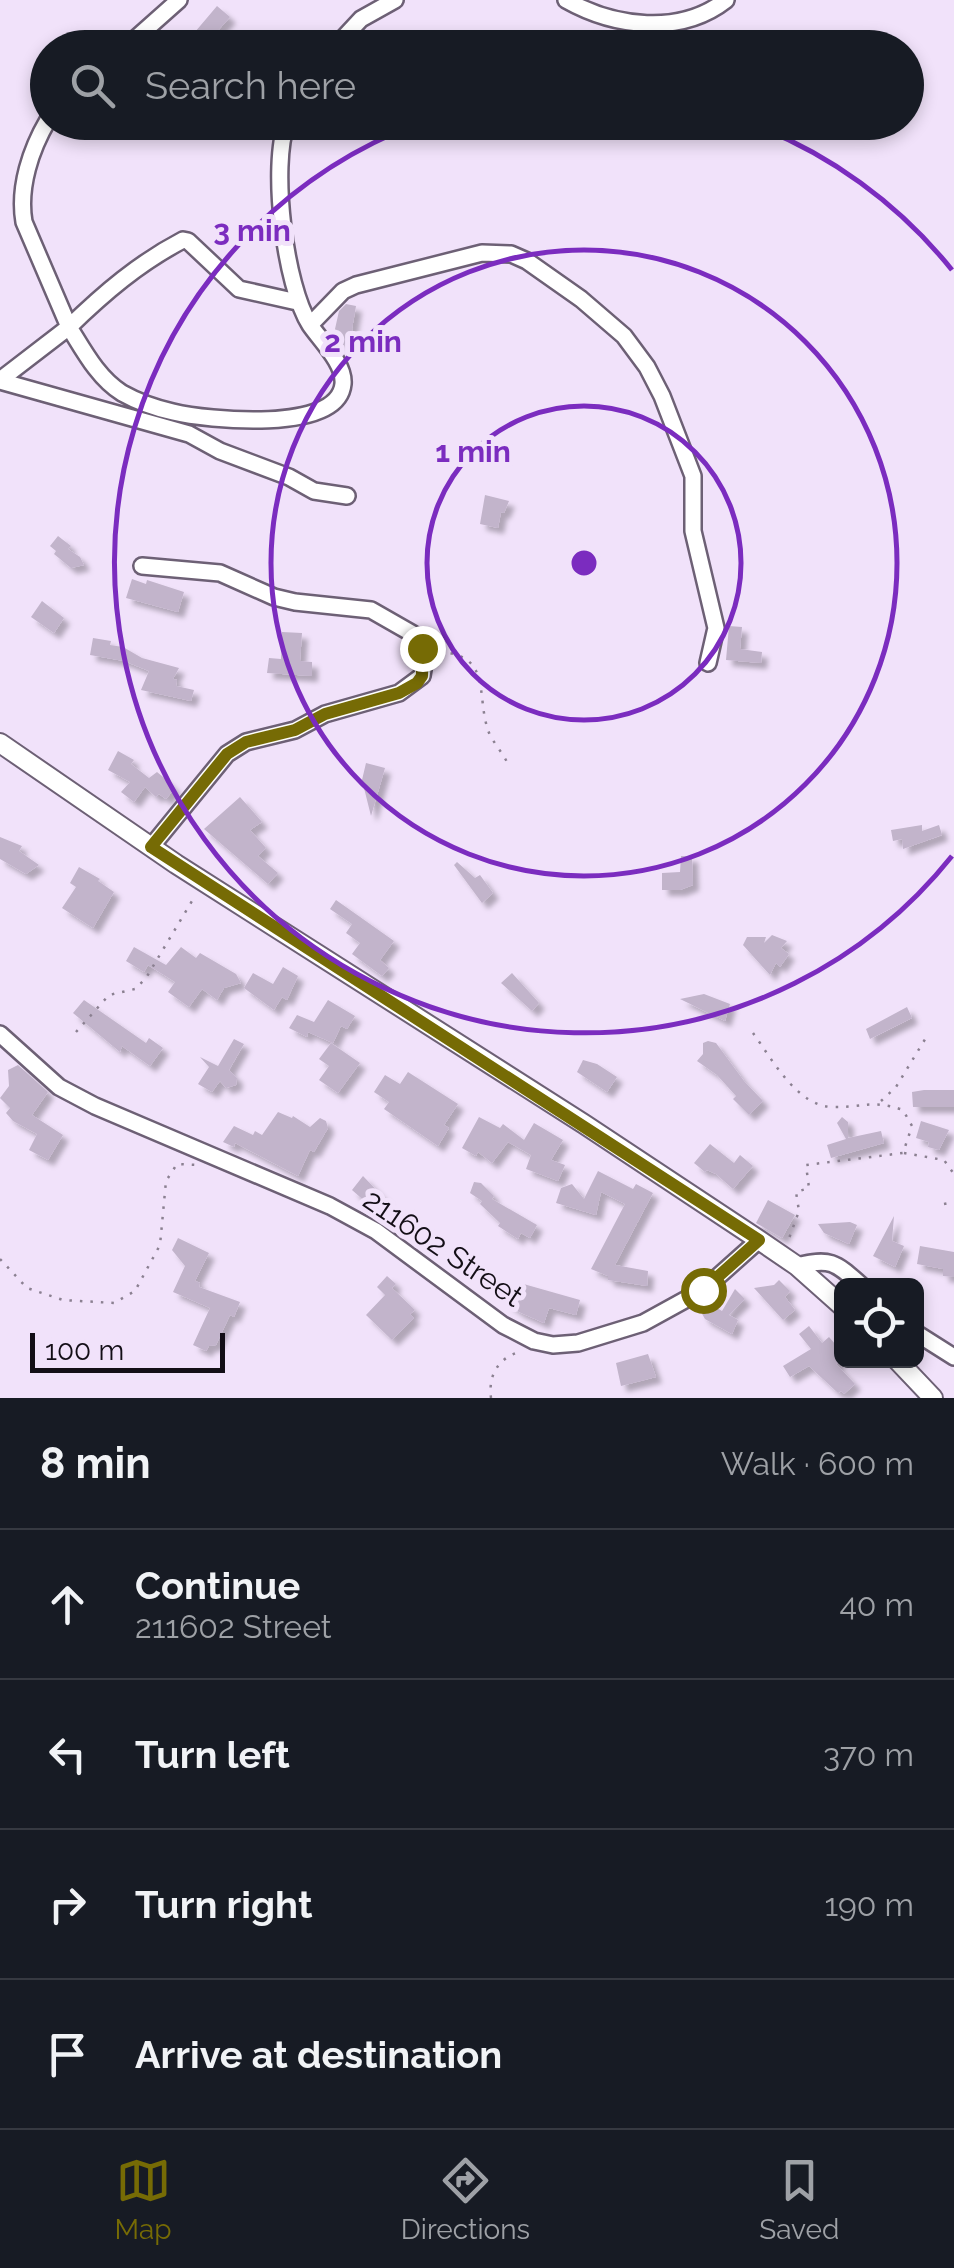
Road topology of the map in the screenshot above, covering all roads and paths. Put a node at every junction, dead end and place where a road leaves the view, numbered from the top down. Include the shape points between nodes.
1 (179, 0) edge
2 (396, 0) edge
3 (566, 0) edge
4 (726, 0) edge
5 (145, 30) edge
6 (351, 30) edge
7 (36, 140) edge
8 (284, 140) edge
9 (297, 302) junction
10 (310, 325) junction
11 (69, 328) junction
12 (0, 380) edge
13 (348, 496) dead end
14 (142, 566) dead end
15 (425, 658) junction
16 (708, 663) dead end
17 (0, 743) edge
18 (508, 764) dead end
19 (151, 847) junction
20 (204, 882) junction
21 (76, 1032) dead end
22 (753, 1033) dead end
23 (0, 1034) edge
24 (927, 1036) dead end
25 (881, 1102) junction
26 (903, 1153) junction
27 (196, 1165) dead end
28 (954, 1174) edge
29 (954, 1202) edge
30 (944, 1204) dead end
31 (759, 1240) junction
32 (786, 1244) dead end
33 (0, 1258) edge
34 (796, 1266) junction
35 (852, 1278) edge
36 (834, 1299) edge
37 (924, 1337) edge
38 (553, 1344) junction
39 (954, 1357) edge
40 (905, 1368) edge
41 (492, 1398) edge
42 (933, 1398) edge

1 - 5 street
2 - 6 street
3 - 4 street via 593,15 656,24 712,12
7 - 11 street via 21,207
8 - 9 street via 280,180
9 - 10 street
9 - 11 street via 239,290 183,240 105,291
10 - 11 street via 342,371 335,401 307,416 228,419 170,412 119,391
10 - 16 street via 356,284 482,253 528,260 581,299 624,336 647,367 693,476 693,531 716,628
11 - 12 street
12 - 13 street via 189,434 314,491
14 - 15 street via 220,573 274,597 371,610 413,634
15 - 18 path via 452,652 479,674 488,732
15 - 19 street via 417,683 399,693 238,746
17 - 19 street
19 - 20 street
20 - 21 path via 146,978 135,989 109,994
20 - 31 street
22 - 25 path via 800,1094 829,1108
23 - 38 street, 211602 Street via 59,1086 330,1206 376,1231 503,1324
24 - 25 path
25 - 26 path via 903,1110 912,1126
26 - 28 path via 944,1160
26 - 32 path via 806,1165 809,1188 796,1192 800,1212
27 - 33 path via 177,1164 166,1181 160,1245 135,1291 114,1303 63,1300 27,1288
29 - 30 path
31 - 34 street
31 - 38 street via 703,1290 642,1323
34 - 35 street via 832,1262
34 - 36 street
37 - 39 street
38 - 41 path via 508,1355 493,1376
40 - 42 street

